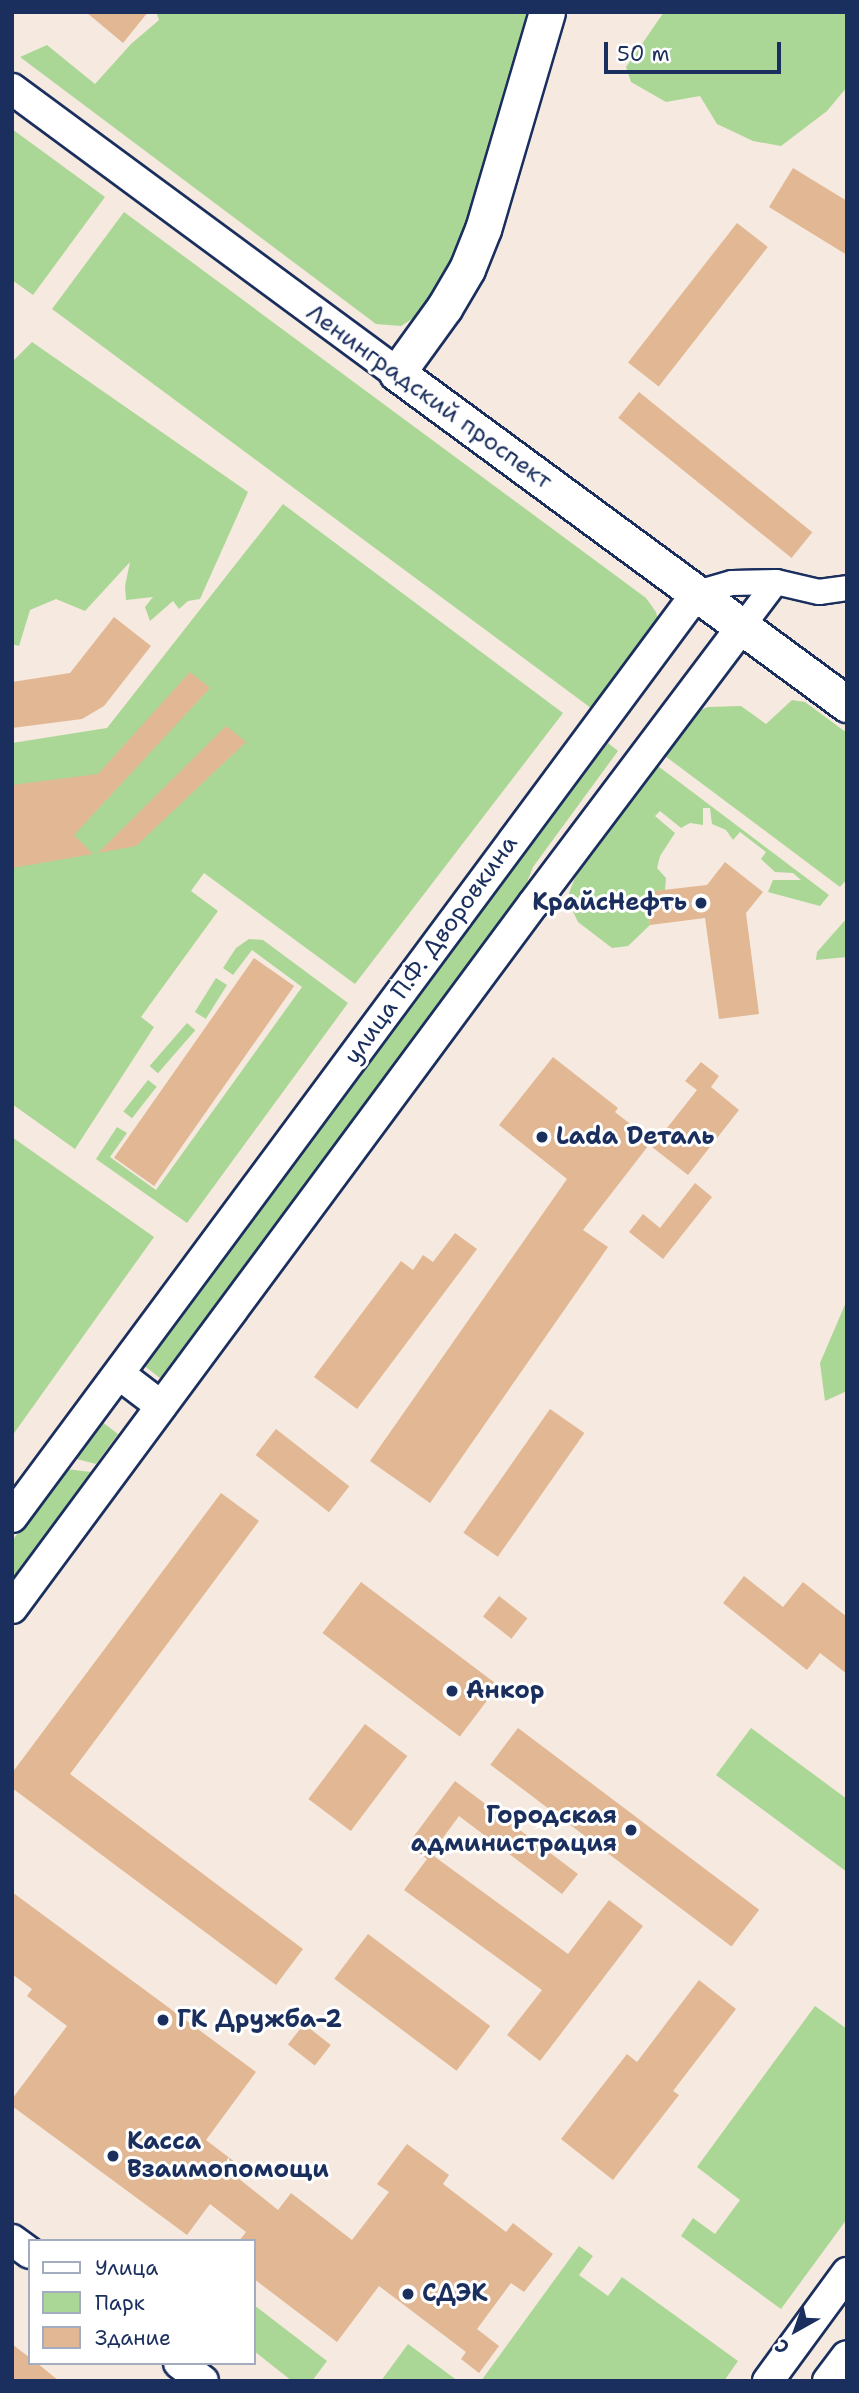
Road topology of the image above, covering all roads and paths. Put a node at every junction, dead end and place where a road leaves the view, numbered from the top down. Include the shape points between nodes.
1 (548, 12) edge
2 (12, 89) edge
3 (397, 373) junction
4 (776, 582) junction
5 (847, 588) edge
6 (697, 593) junction
7 (742, 626) junction
8 (847, 704) edge
9 (118, 1374) junction
10 (161, 1406) junction
11 (12, 1517) edge
12 (12, 1608) edge
13 (12, 2240) edge
14 (28, 2252) edge
15 (847, 2273) edge
16 (847, 2356) edge
17 (182, 2365) edge
18 (203, 2381) edge
19 (768, 2381) edge
20 (828, 2381) edge

1 - 3 main road via 467,269
2 - 3 street, Ленинградский проспект
3 - 6 main road, Ленинградский проспект
4 - 5 street via 819,592
4 - 6 street via 732,583
4 - 7 street
6 - 7 main road, Ленинградский проспект
6 - 9 street, улица П.Ф. Дворовкина
7 - 8 main road, Ленинградский проспект
7 - 10 street
9 - 10 street
9 - 11 street, улица П.Ф. Дворовкина
10 - 12 street
13 - 14 street
15 - 19 street
16 - 20 street
17 - 18 street

